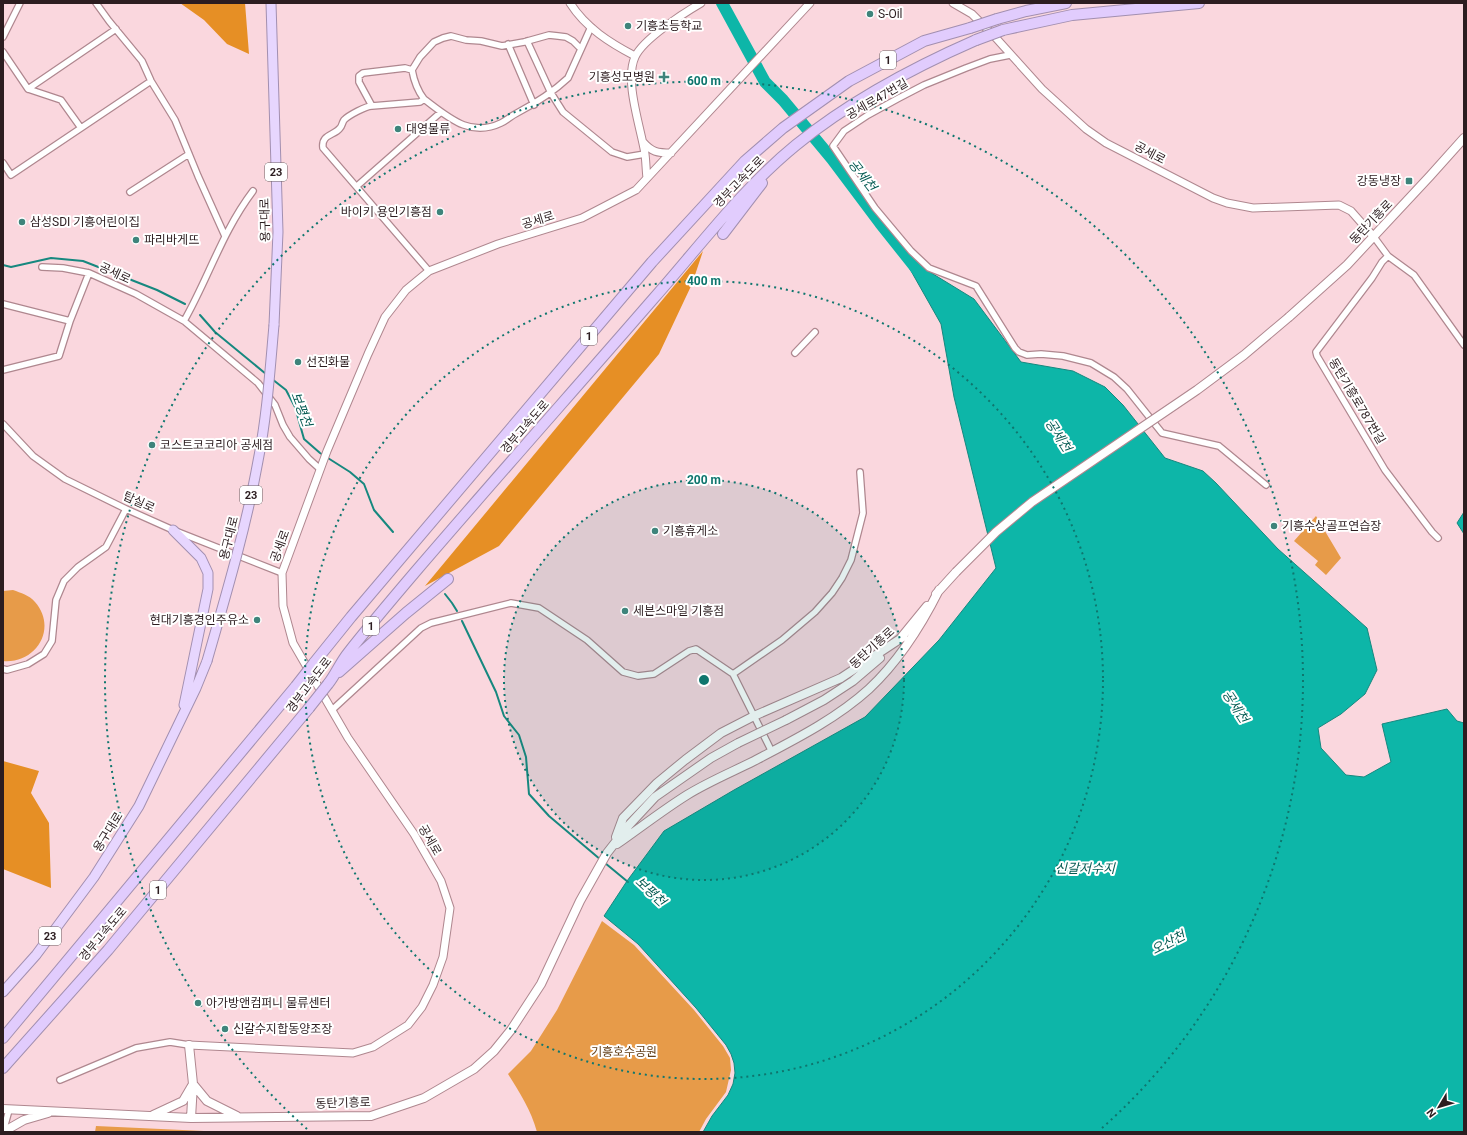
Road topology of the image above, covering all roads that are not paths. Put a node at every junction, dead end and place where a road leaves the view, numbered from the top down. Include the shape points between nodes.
1 (20, 3) edge
2 (96, 3) edge
3 (271, 3) edge
4 (570, 3) edge
5 (810, 3) edge
6 (953, 3) edge
7 (1066, 3) edge
8 (1199, 3) edge
9 (700, 4) edge
10 (591, 27) junction
11 (116, 30) junction
12 (3, 37) edge
13 (527, 41) junction
14 (508, 44) junction
15 (580, 48) junction
16 (3, 52) edge
17 (1010, 55) junction
18 (635, 56) junction
19 (412, 70) junction
20 (151, 81) junction
21 (28, 89) junction
22 (551, 93) junction
23 (424, 100) junction
24 (534, 104) junction
25 (372, 106) junction
26 (441, 112) junction
27 (81, 128) junction
28 (1464, 138) edge
29 (642, 141) junction
30 (671, 153) junction
31 (189, 154) junction
32 (645, 154) junction
33 (784, 155) junction
34 (3, 163) edge
35 (647, 178) junction
36 (356, 186) junction
37 (253, 191) dead end
38 (130, 192) dead end
39 (723, 234) dead end
40 (225, 236) junction
41 (1374, 237) junction
42 (1388, 256) junction
43 (42, 267) dead end
44 (430, 270) junction
45 (89, 273) junction
46 (3, 304) edge
47 (70, 321) junction
48 (184, 321) junction
49 (815, 332) dead end
50 (1464, 345) edge
51 (795, 354) dead end
52 (3, 370) edge
53 (3, 424) edge
54 (321, 467) junction
55 (860, 472) dead end
56 (1266, 486) dead end
57 (126, 509) junction
58 (173, 530) junction
59 (1438, 538) dead end
60 (282, 573) junction
61 (449, 582) dead end
62 (939, 590) junction
63 (903, 637) junction
64 (3, 669) edge
65 (733, 674) junction
66 (335, 676) junction
67 (332, 710) junction
68 (754, 716) junction
69 (181, 718) junction
70 (772, 752) junction
71 (609, 850) junction
72 (3, 992) edge
73 (3, 1038) edge
74 (190, 1045) junction
75 (3, 1068) edge
76 (60, 1080) dead end
77 (193, 1084) junction
78 (6, 1110) edge
79 (55, 1111) junction
80 (150, 1116) junction
81 (240, 1117) junction
82 (191, 1118) junction
83 (3, 1132) edge

1 - 12 street
2 - 11 street
3 - 69 highway, 용구대로 / 23, bridge via 278,232 274,325 266,414 259,460 230,584 207,661
4 - 10 street
5 - 30 street, 공세로
6 - 17 street, 공세로 via 972,14
7 - 73 highway, 경부고속도로 / 1, bridge via 1026,11 924,40 849,81 812,106 745,161 652,262 351,617
8 - 33 highway, 경부고속도로 / 1, bridge via 1072,16 1003,30 930,60 866,96 824,123
9 - 18 street via 654,35
10 - 15 street
10 - 18 street via 604,38
11 - 20 street via 142,61
11 - 21 street
13 - 14 street
13 - 15 street via 549,35 566,37
13 - 22 street
14 - 19 street via 502,46 451,36 442,38 434,42
14 - 24 street
15 - 22 street via 568,78
16 - 21 street
17 - 41 street, 공세로 via 1042,90 1106,143 1190,187 1227,203 1253,208 1339,204 1351,211
17 - 56 street, 공세로47번길 via 990,59 924,85 868,115 844,132 833,146 875,208 910,251 929,268 976,286 1019,352 1027,355 1063,356 1091,363 1114,377 1127,389 1162,433 1219,446
18 - 29 street via 631,76 632,92
19 - 23 street via 419,93
19 - 25 street via 405,68 369,72 359,76 359,82
20 - 27 street
20 - 31 street via 175,120
21 - 27 street via 61,100
22 - 24 street
22 - 32 street via 564,112 612,152 627,156
23 - 25 street
23 - 26 street
24 - 26 street via 502,122 482,129 462,125
25 - 36 street via 367,106 345,120 339,130 325,138 322,144
26 - 36 street
27 - 34 street via 12,175
28 - 41 main road, 동탄기흥로
29 - 30 street via 650,150
29 - 32 street
30 - 35 street, 공세로
31 - 38 street
31 - 40 street
32 - 35 street
33 - 39 highway
33 - 66 highway, 경부고속도로 / 1 via 734,203 417,570 346,656
35 - 44 street, 공세로 via 636,190 582,218 498,244
36 - 44 street
37 - 40 street
40 - 48 street
41 - 42 street
41 - 62 main road, 동탄기흥로, bridge via 1290,317 1244,355 1032,502 992,536
42 - 50 street via 1414,275
42 - 59 street, 동탄기흥로787번길 via 1316,352 1385,470
43 - 45 street, 공세로
44 - 54 street, 공세로 via 406,290 385,317
45 - 47 street
45 - 48 street, 공세로 via 136,294
46 - 47 street
47 - 52 street via 59,356
48 - 54 street, 공세로 via 258,383 275,405 290,438 309,459
49 - 51 street
53 - 57 street, 탑실로 via 33,456 65,479
54 - 60 street, 공세로
55 - 65 street via 863,513 851,560 842,578 815,612 782,640
57 - 58 street, 탑실로
57 - 64 street via 106,547 78,567 64,581 56,600 52,641 44,654 28,664
58 - 60 street, 탑실로
58 - 69 highway via 201,558 208,573 208,589
60 - 67 street, 공세로 via 283,606 293,643
61 - 66 highway via 433,591 406,613
62 - 63 main road, 동탄기흥로
62 - 70 main road via 927,615 898,658 869,689 843,710
63 - 68 main road via 840,678
63 - 71 main road, 동탄기흥로, bridge via 853,681 824,700 711,758 655,797
65 - 67 street via 696,649 654,674 638,676 623,672 587,640 539,608 511,603 431,623 421,628
65 - 68 street
66 - 75 highway, 경부고속도로 / 1, bridge via 108,950
67 - 74 street, 공세로 via 348,738 414,834 441,881 450,908 444,957 433,985 422,1007 408,1025 373,1047 353,1053
68 - 70 street
68 - 71 main road via 721,733 657,782 623,818
69 - 72 highway, 용구대로 / 23 via 139,806 94,877 36,955
70 - 71 main road via 687,795
71 - 81 main road, 동탄기흥로 via 580,901 541,984 511,1030 494,1051 474,1068 424,1098 371,1116
74 - 76 street via 170,1042 136,1048
74 - 77 main road
77 - 80 main road via 183,1102
77 - 81 main road via 207,1102
77 - 82 main road
78 - 79 main road, 동탄기흥로
78 - 83 street
79 - 80 main road, 동탄기흥로
79 - 83 main road via 24,1120
80 - 82 main road, 동탄기흥로
81 - 82 main road, 동탄기흥로

